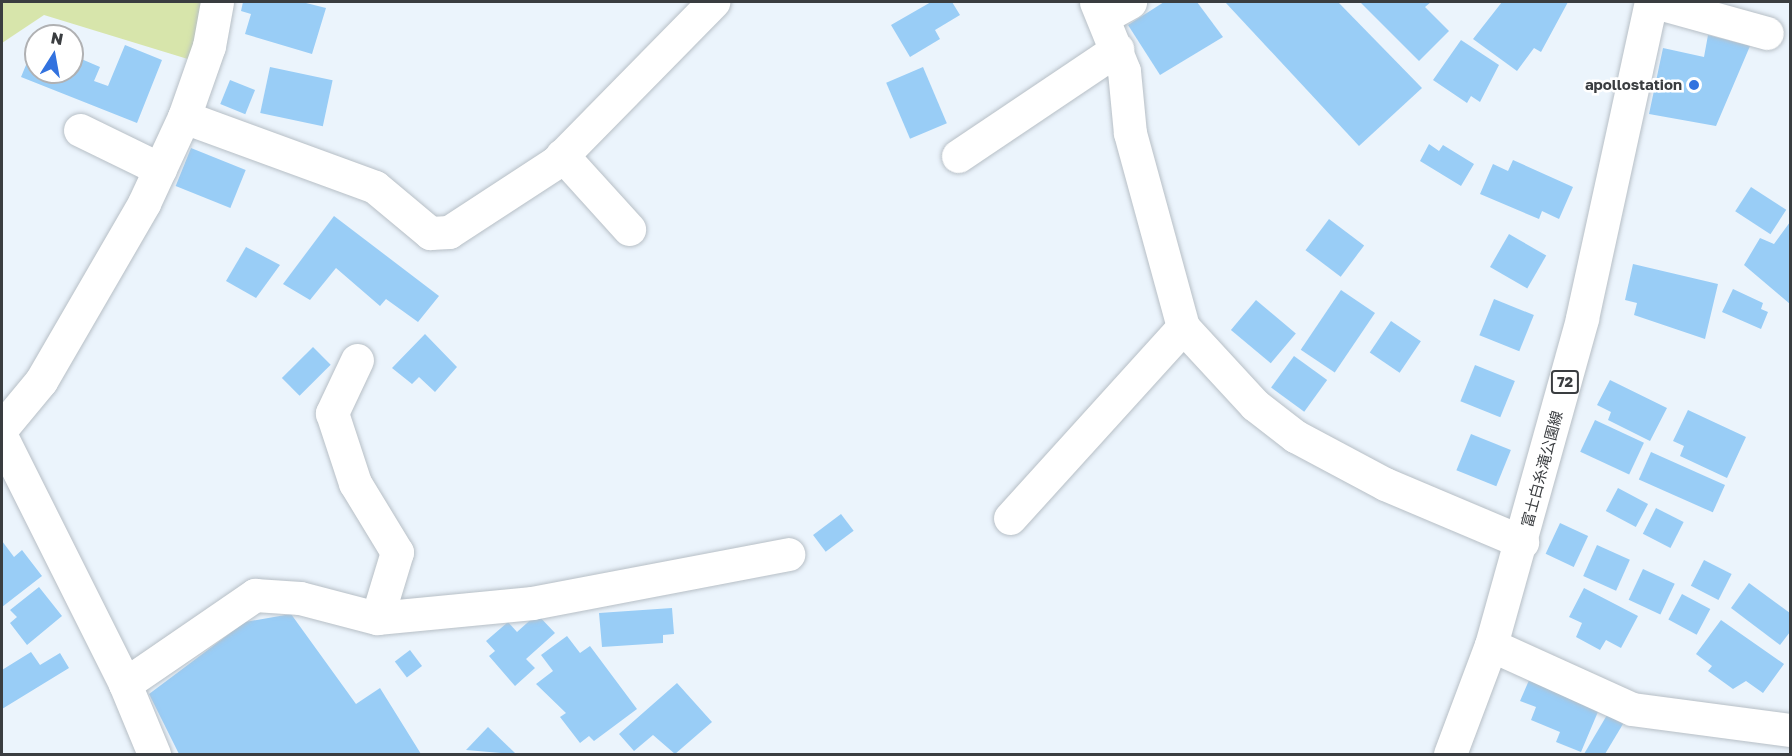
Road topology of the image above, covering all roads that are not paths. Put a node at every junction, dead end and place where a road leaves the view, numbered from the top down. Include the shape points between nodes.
1 (217, 2) edge
2 (1653, 2) edge
3 (710, 3) edge
4 (1110, 7) edge
5 (1767, 33) dead end
6 (1117, 49) junction
7 (184, 117) junction
8 (80, 130) dead end
9 (562, 155) junction
10 (958, 156) dead end
11 (160, 170) junction
12 (629, 229) dead end
13 (1183, 327) junction
14 (357, 360) dead end
15 (2, 428) edge
16 (2, 438) edge
17 (1010, 519) dead end
18 (1522, 542) junction
19 (788, 555) dead end
20 (377, 618) junction
21 (1491, 645) junction
22 (125, 684) junction
23 (1791, 730) edge
24 (154, 754) edge
25 (1450, 754) edge

1 - 7 street via 209,46
2 - 5 street
2 - 18 street, 富士白糸滝公園線 / 72 via 1582,318
3 - 9 street
4 - 6 street
6 - 10 street
6 - 13 street via 1130,134
7 - 9 street via 375,188 430,233 449,232
7 - 11 street
8 - 11 street
9 - 12 street
11 - 15 street via 41,381
13 - 17 street
13 - 18 street via 1255,405 1295,436 1385,484
14 - 20 street via 332,413 355,483 397,552
16 - 22 street
18 - 21 street, 富士白糸滝公園線 / 72
19 - 20 street via 532,603
20 - 22 street via 300,598 255,595
21 - 23 street via 1632,710
21 - 25 street, 富士白糸滝公園線 / 72
22 - 24 street

